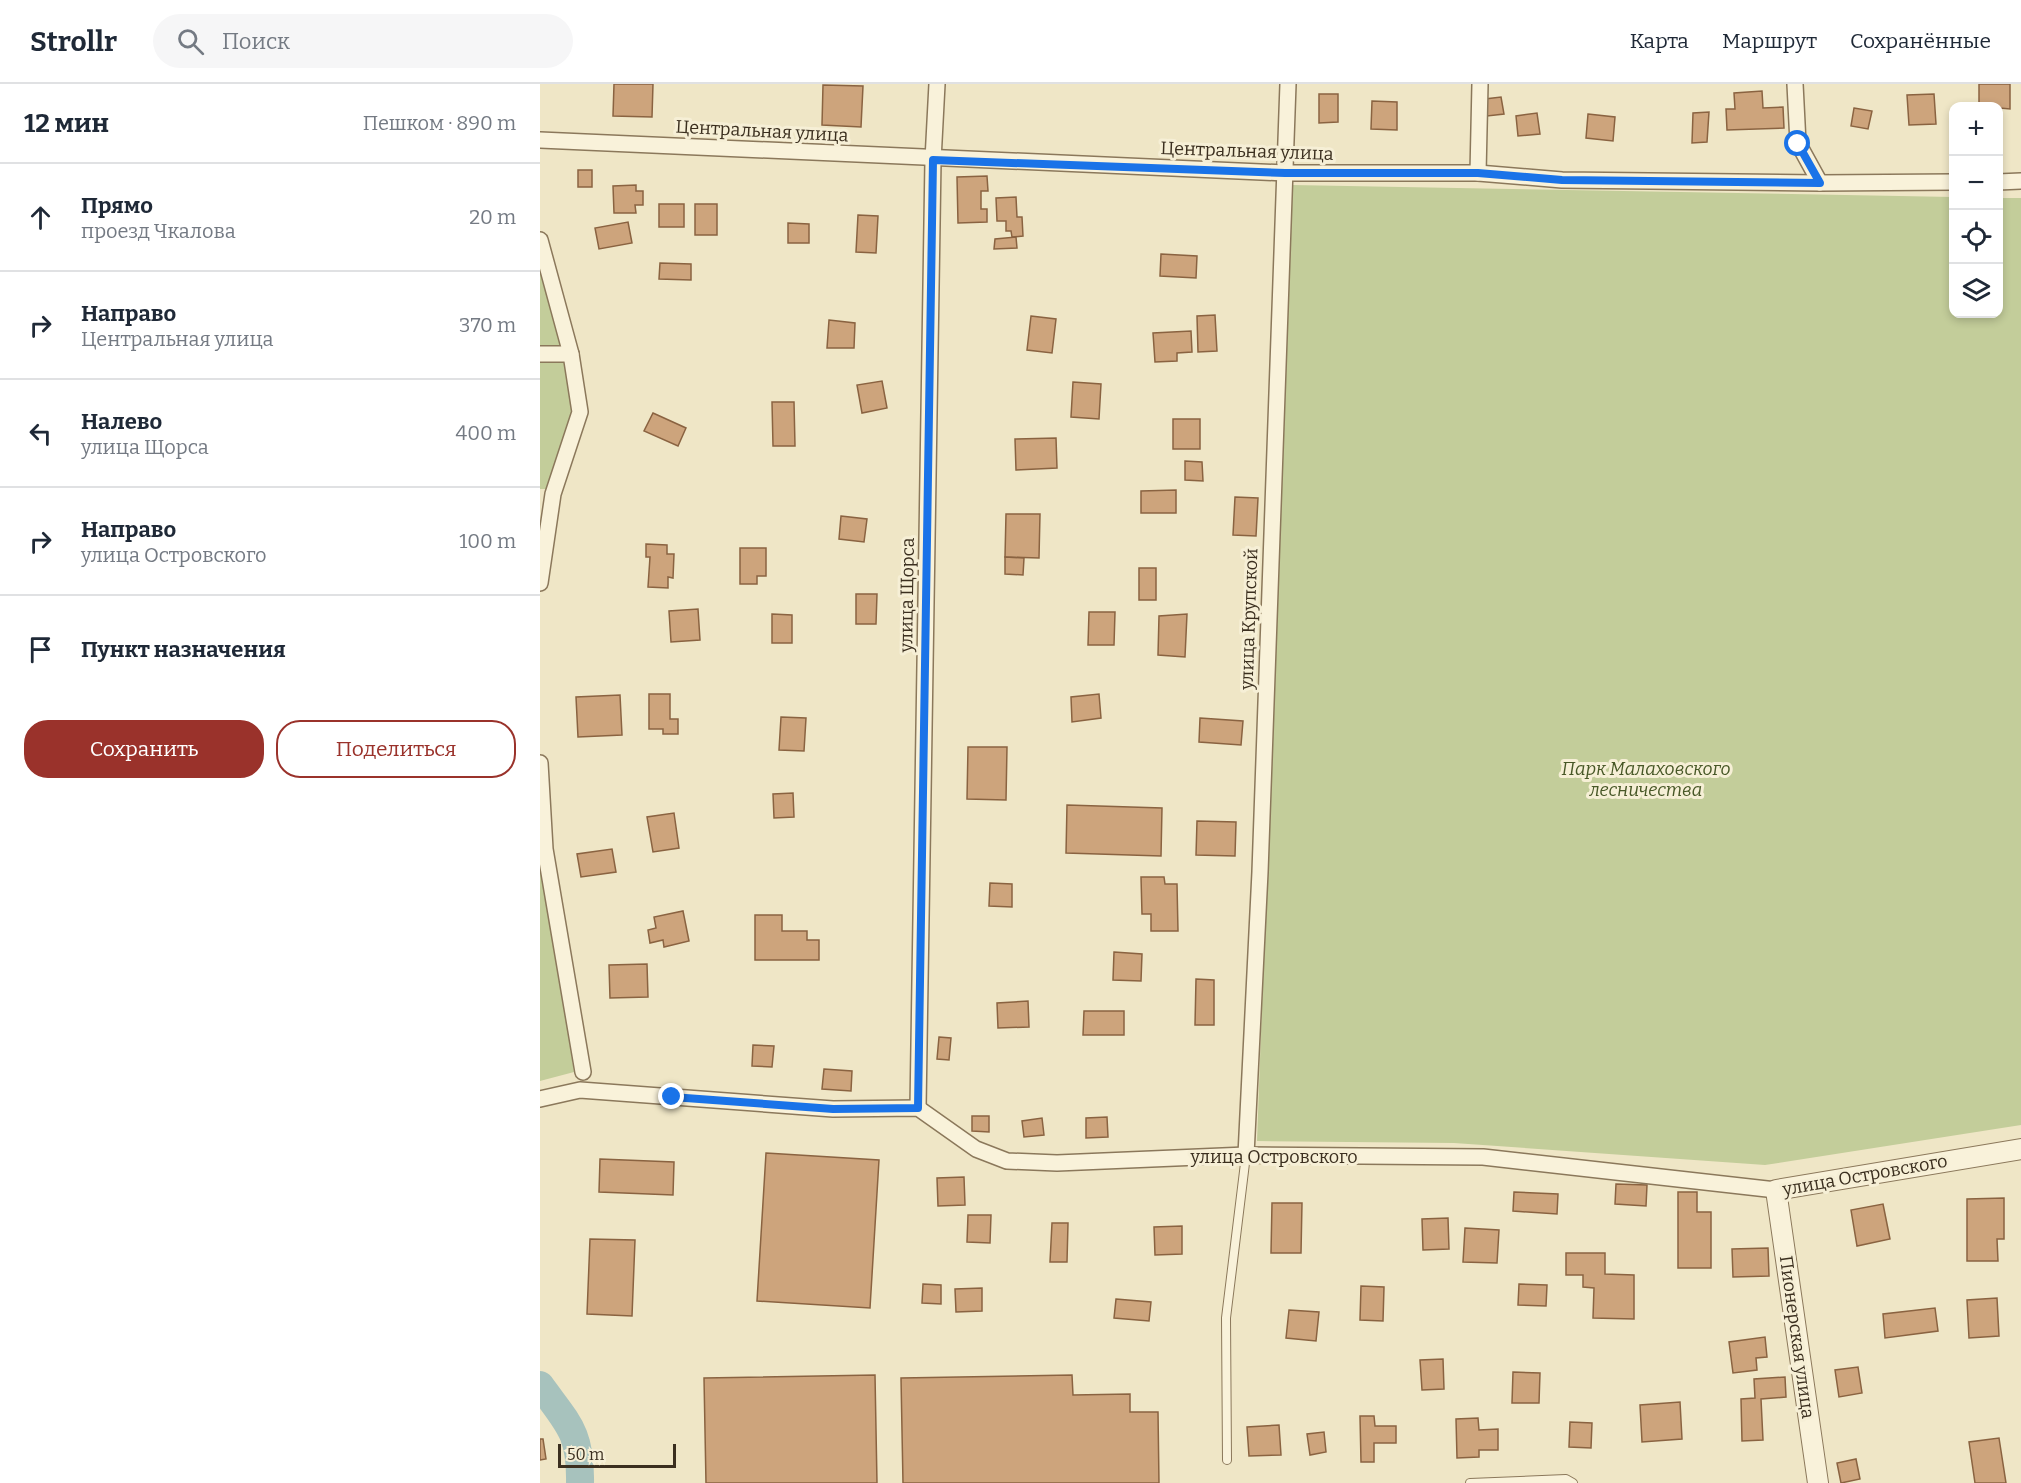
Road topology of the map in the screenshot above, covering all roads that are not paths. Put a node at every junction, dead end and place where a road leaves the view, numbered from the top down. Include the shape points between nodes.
1 (937, 84) edge
2 (1288, 84) edge
3 (1480, 84) edge
4 (1795, 84) edge
5 (540, 140) edge
6 (933, 160) junction
7 (1285, 173) junction
8 (1478, 173) junction
9 (1949, 182) edge
10 (2003, 182) edge
11 (2021, 182) edge
12 (1820, 183) junction
13 (540, 240) edge
14 (540, 354) edge
15 (571, 354) junction
16 (547, 494) edge
17 (540, 583) edge
18 (540, 763) edge
19 (583, 1071) dead end
20 (540, 1099) edge
21 (918, 1108) junction
22 (2021, 1149) edge
23 (1246, 1155) junction
24 (1776, 1190) junction
25 (1227, 1460) dead end
26 (1470, 1483) edge
27 (1573, 1483) edge
28 (1818, 1483) edge

1 - 6 street, улица Щорса
2 - 7 street, улица Крупской
3 - 8 street
4 - 12 street via 1798,144
5 - 6 street, Центральная улица
6 - 7 street, Центральная улица
6 - 21 street, улица Щорса
7 - 8 street, Центральная улица
7 - 23 street, улица Крупской
8 - 12 street, Центральная улица via 1562,180
9 - 12 street, Центральная улица
10 - 11 street
13 - 15 street
14 - 15 street
15 - 16 street via 580,412
16 - 17 street
18 - 19 street via 545,849
20 - 21 street via 580,1090 833,1109
21 - 23 street, улица Островского via 976,1149 1007,1161 1057,1163
22 - 24 street, улица Островского
23 - 24 street, улица Островского via 1483,1157
23 - 25 lane via 1226,1318
24 - 28 street, Пионерская улица
26 - 27 lane via 1566,1479

